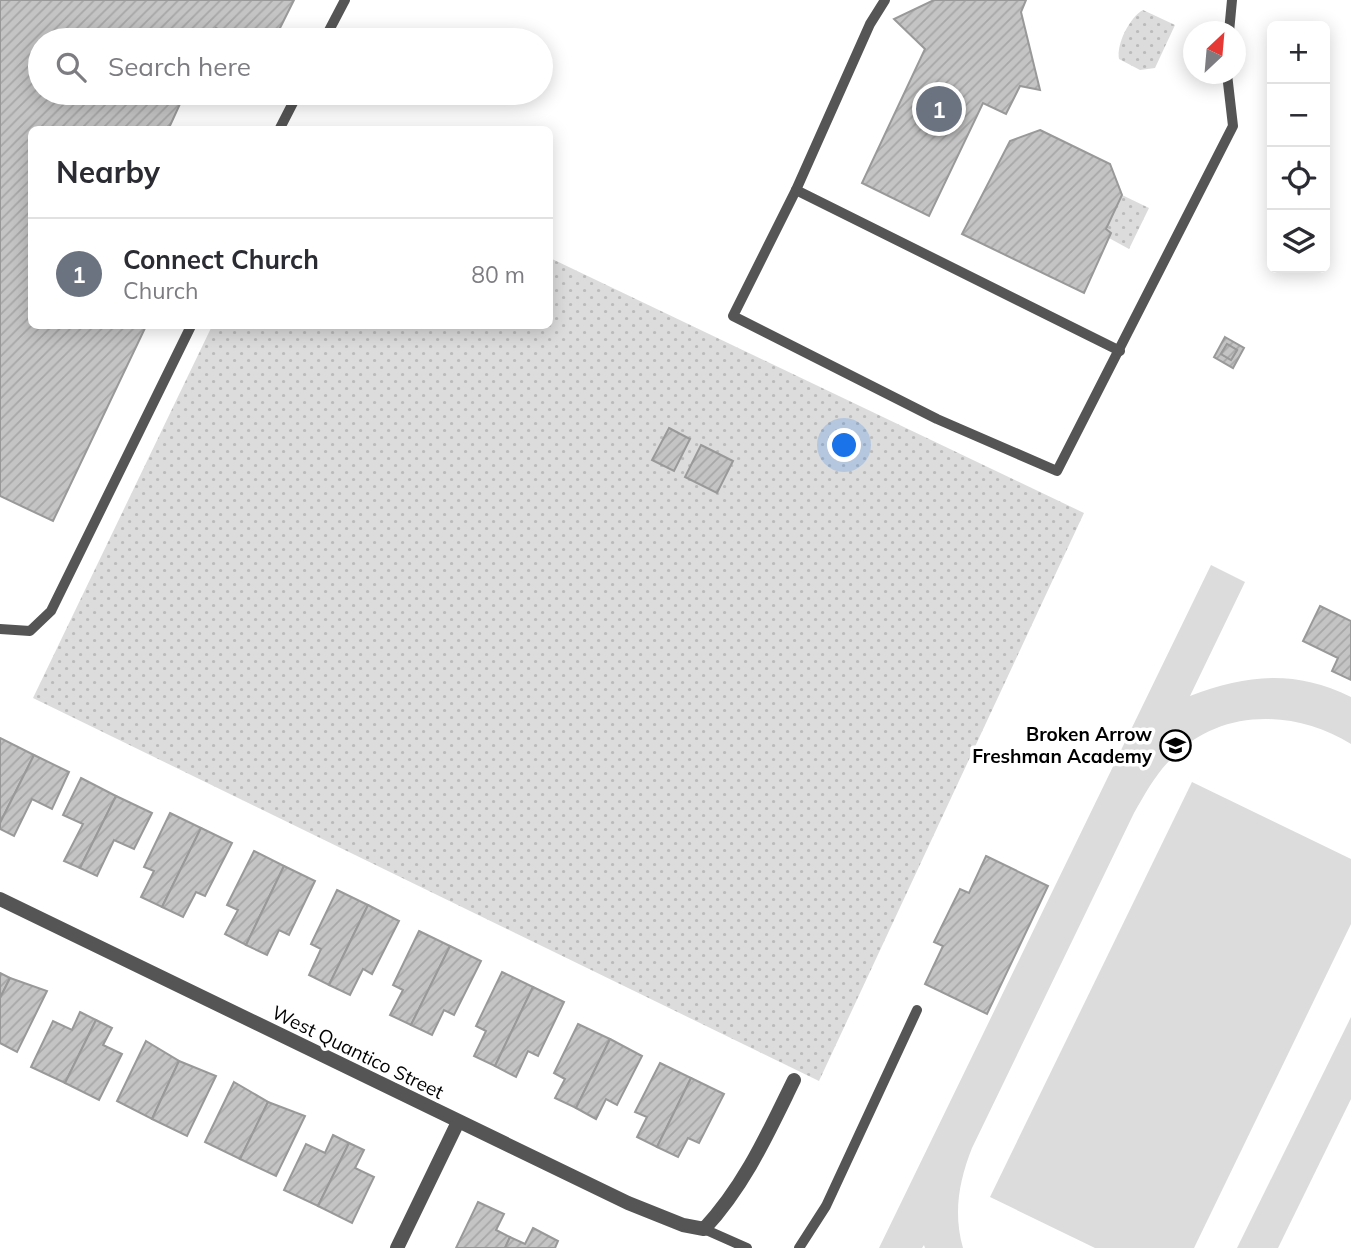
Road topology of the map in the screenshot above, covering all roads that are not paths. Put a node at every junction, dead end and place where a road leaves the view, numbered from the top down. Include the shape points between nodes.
1 (345, 0) edge
2 (886, 0) edge
3 (1232, 0) edge
4 (1230, 21) edge
5 (330, 28) edge
6 (1228, 84) edge
7 (292, 105) edge
8 (281, 126) edge
9 (796, 190) junction
10 (190, 329) edge
11 (1120, 351) junction
12 (0, 629) edge
13 (0, 899) edge
14 (917, 1010) dead end
15 (794, 1080) dead end
16 (458, 1122) junction
17 (704, 1229) junction
18 (397, 1248) edge
19 (747, 1248) edge
20 (799, 1248) edge

1 - 5 lane
2 - 9 lane via 870,24
3 - 4 lane
6 - 11 lane via 1233,126
7 - 8 lane
9 - 11 lane
9 - 11 lane via 733,316 937,419 1056,471
10 - 12 lane via 51,611 30,631
13 - 16 street, West Quantico Street
14 - 20 lane via 826,1206
15 - 17 street via 749,1171
16 - 17 street, West Quantico Street via 628,1203
16 - 18 street
17 - 19 lane

